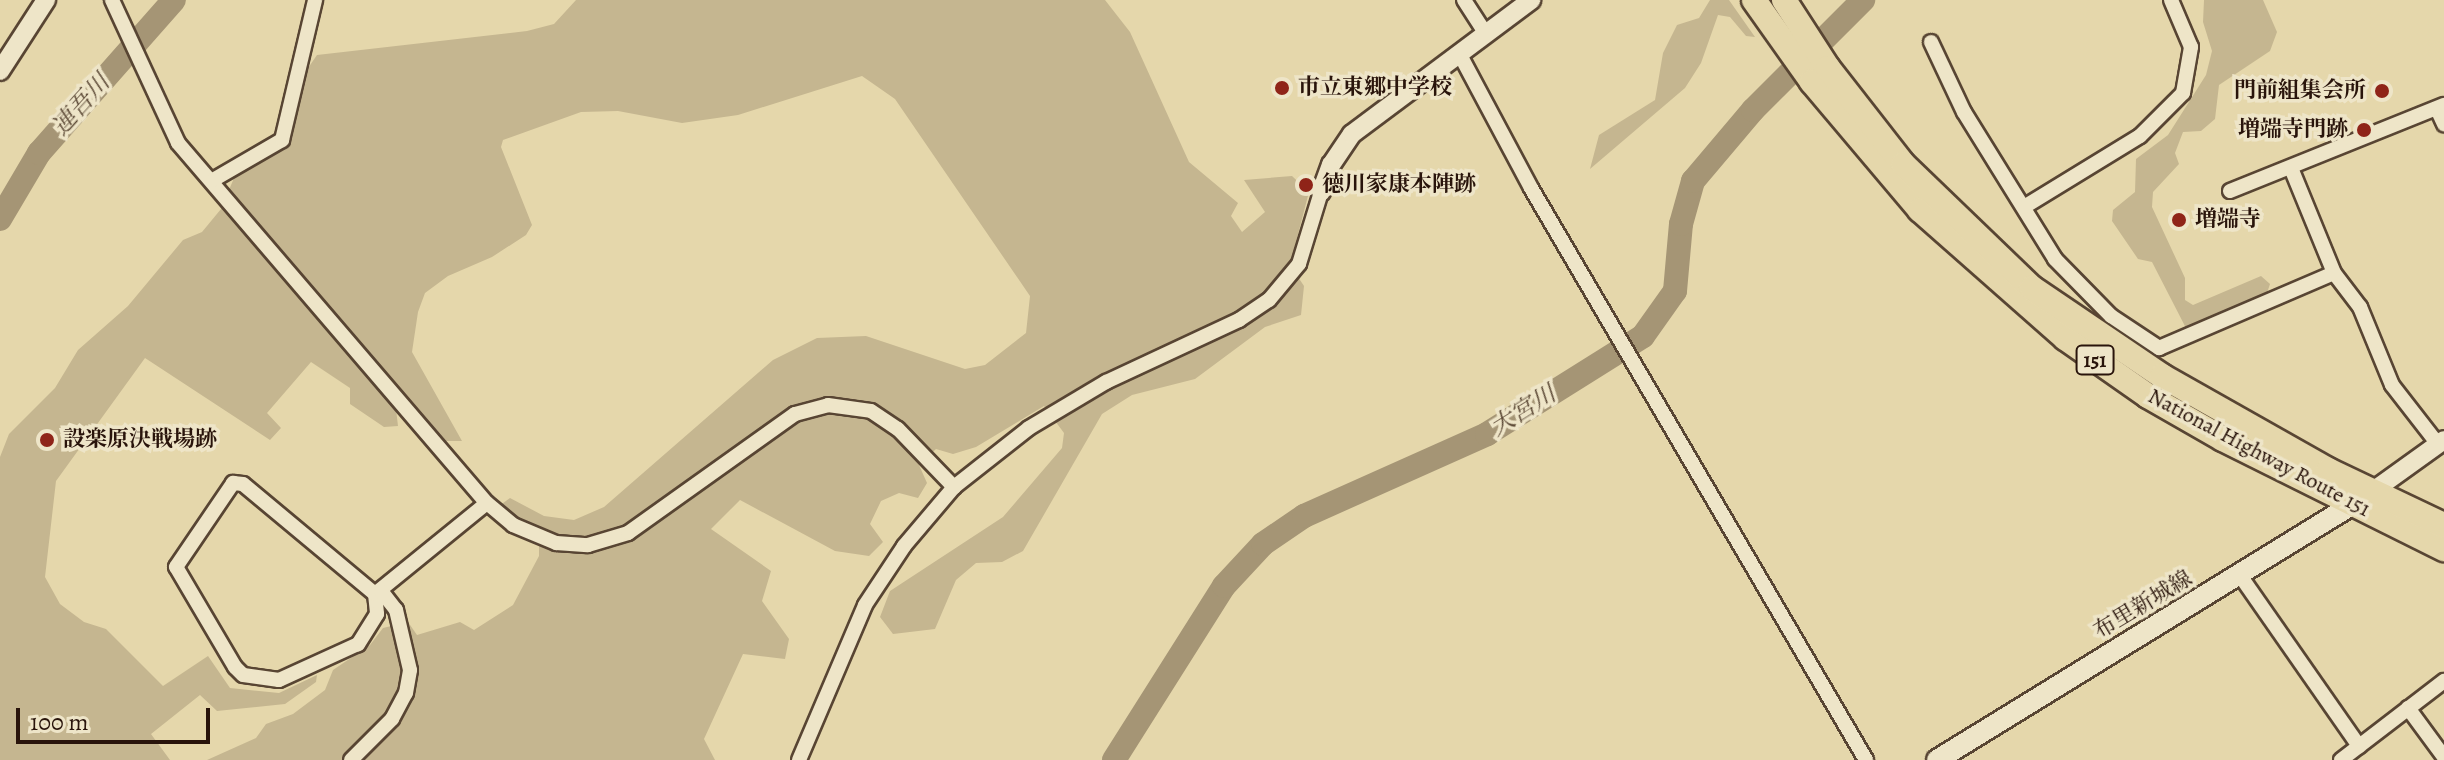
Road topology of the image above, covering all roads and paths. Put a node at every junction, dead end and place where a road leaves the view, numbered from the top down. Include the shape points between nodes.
1 (46, 0) edge
2 (112, 0) edge
3 (315, 0) edge
4 (1464, 0) edge
5 (1531, 0) edge
6 (1754, 0) edge
7 (1784, 0) edge
8 (2171, 0) edge
9 (1486, 34) junction
10 (1931, 42) dead end
11 (1459, 53) junction
12 (0, 71) edge
13 (1820, 75) junction
14 (2440, 107) edge
15 (2444, 124) edge
16 (2291, 168) junction
17 (213, 180) junction
18 (2230, 191) dead end
19 (1321, 192) joint
20 (2024, 207) junction
21 (2334, 273) junction
22 (2441, 442) edge
23 (954, 487) junction
24 (2364, 497) junction
25 (487, 503) junction
26 (2444, 525) edge
27 (2444, 549) edge
28 (2239, 574) junction
29 (378, 592) junction
30 (2444, 681) edge
31 (2408, 708) junction
32 (2359, 746) junction
33 (2444, 757) edge
34 (351, 760) edge
35 (799, 760) edge
36 (1866, 760) edge
37 (1937, 760) edge
38 (2341, 760) edge

1 - 12 street
2 - 17 street via 173,134
3 - 17 street via 282,140
4 - 9 street
5 - 9 street
6 - 13 highway, National Highway Route 151 / 151 via 1788,50
7 - 13 highway, National Highway Route 151 / 151 via 1806,32
8 - 20 street via 2191,47 2183,93 2140,136
9 - 11 street
10 - 20 street via 1958,102
11 - 19 street via 1352,134
11 - 36 street
13 - 24 highway, National Highway Route 151 / 151 via 2032,288 2162,376
14 - 15 street
14 - 16 street
16 - 18 street
16 - 21 street
17 - 25 street
19 - 23 street via 1299,264 1269,300 1239,320 1106,382 1029,428
20 - 21 street via 2068,275 2111,316 2159,348
21 - 22 street via 2360,307 2401,401
22 - 24 street
23 - 25 street via 898,429 871,411 828,405 782,423 628,533 588,545 556,543 513,525
23 - 35 street via 877,585
24 - 26 highway, National Highway Route 151 / 151
24 - 27 highway, National Highway Route 151 / 151
24 - 28 main road, 布里新城線
25 - 29 street
28 - 32 street
28 - 37 main road, 布里新城線
29 - 29 street via 243,484 233,483 176,567 235,667 243,675 279,680 358,644 377,614
29 - 34 street via 396,610 410,670 406,693 392,719
30 - 31 street
31 - 32 street
31 - 33 street
32 - 38 street

